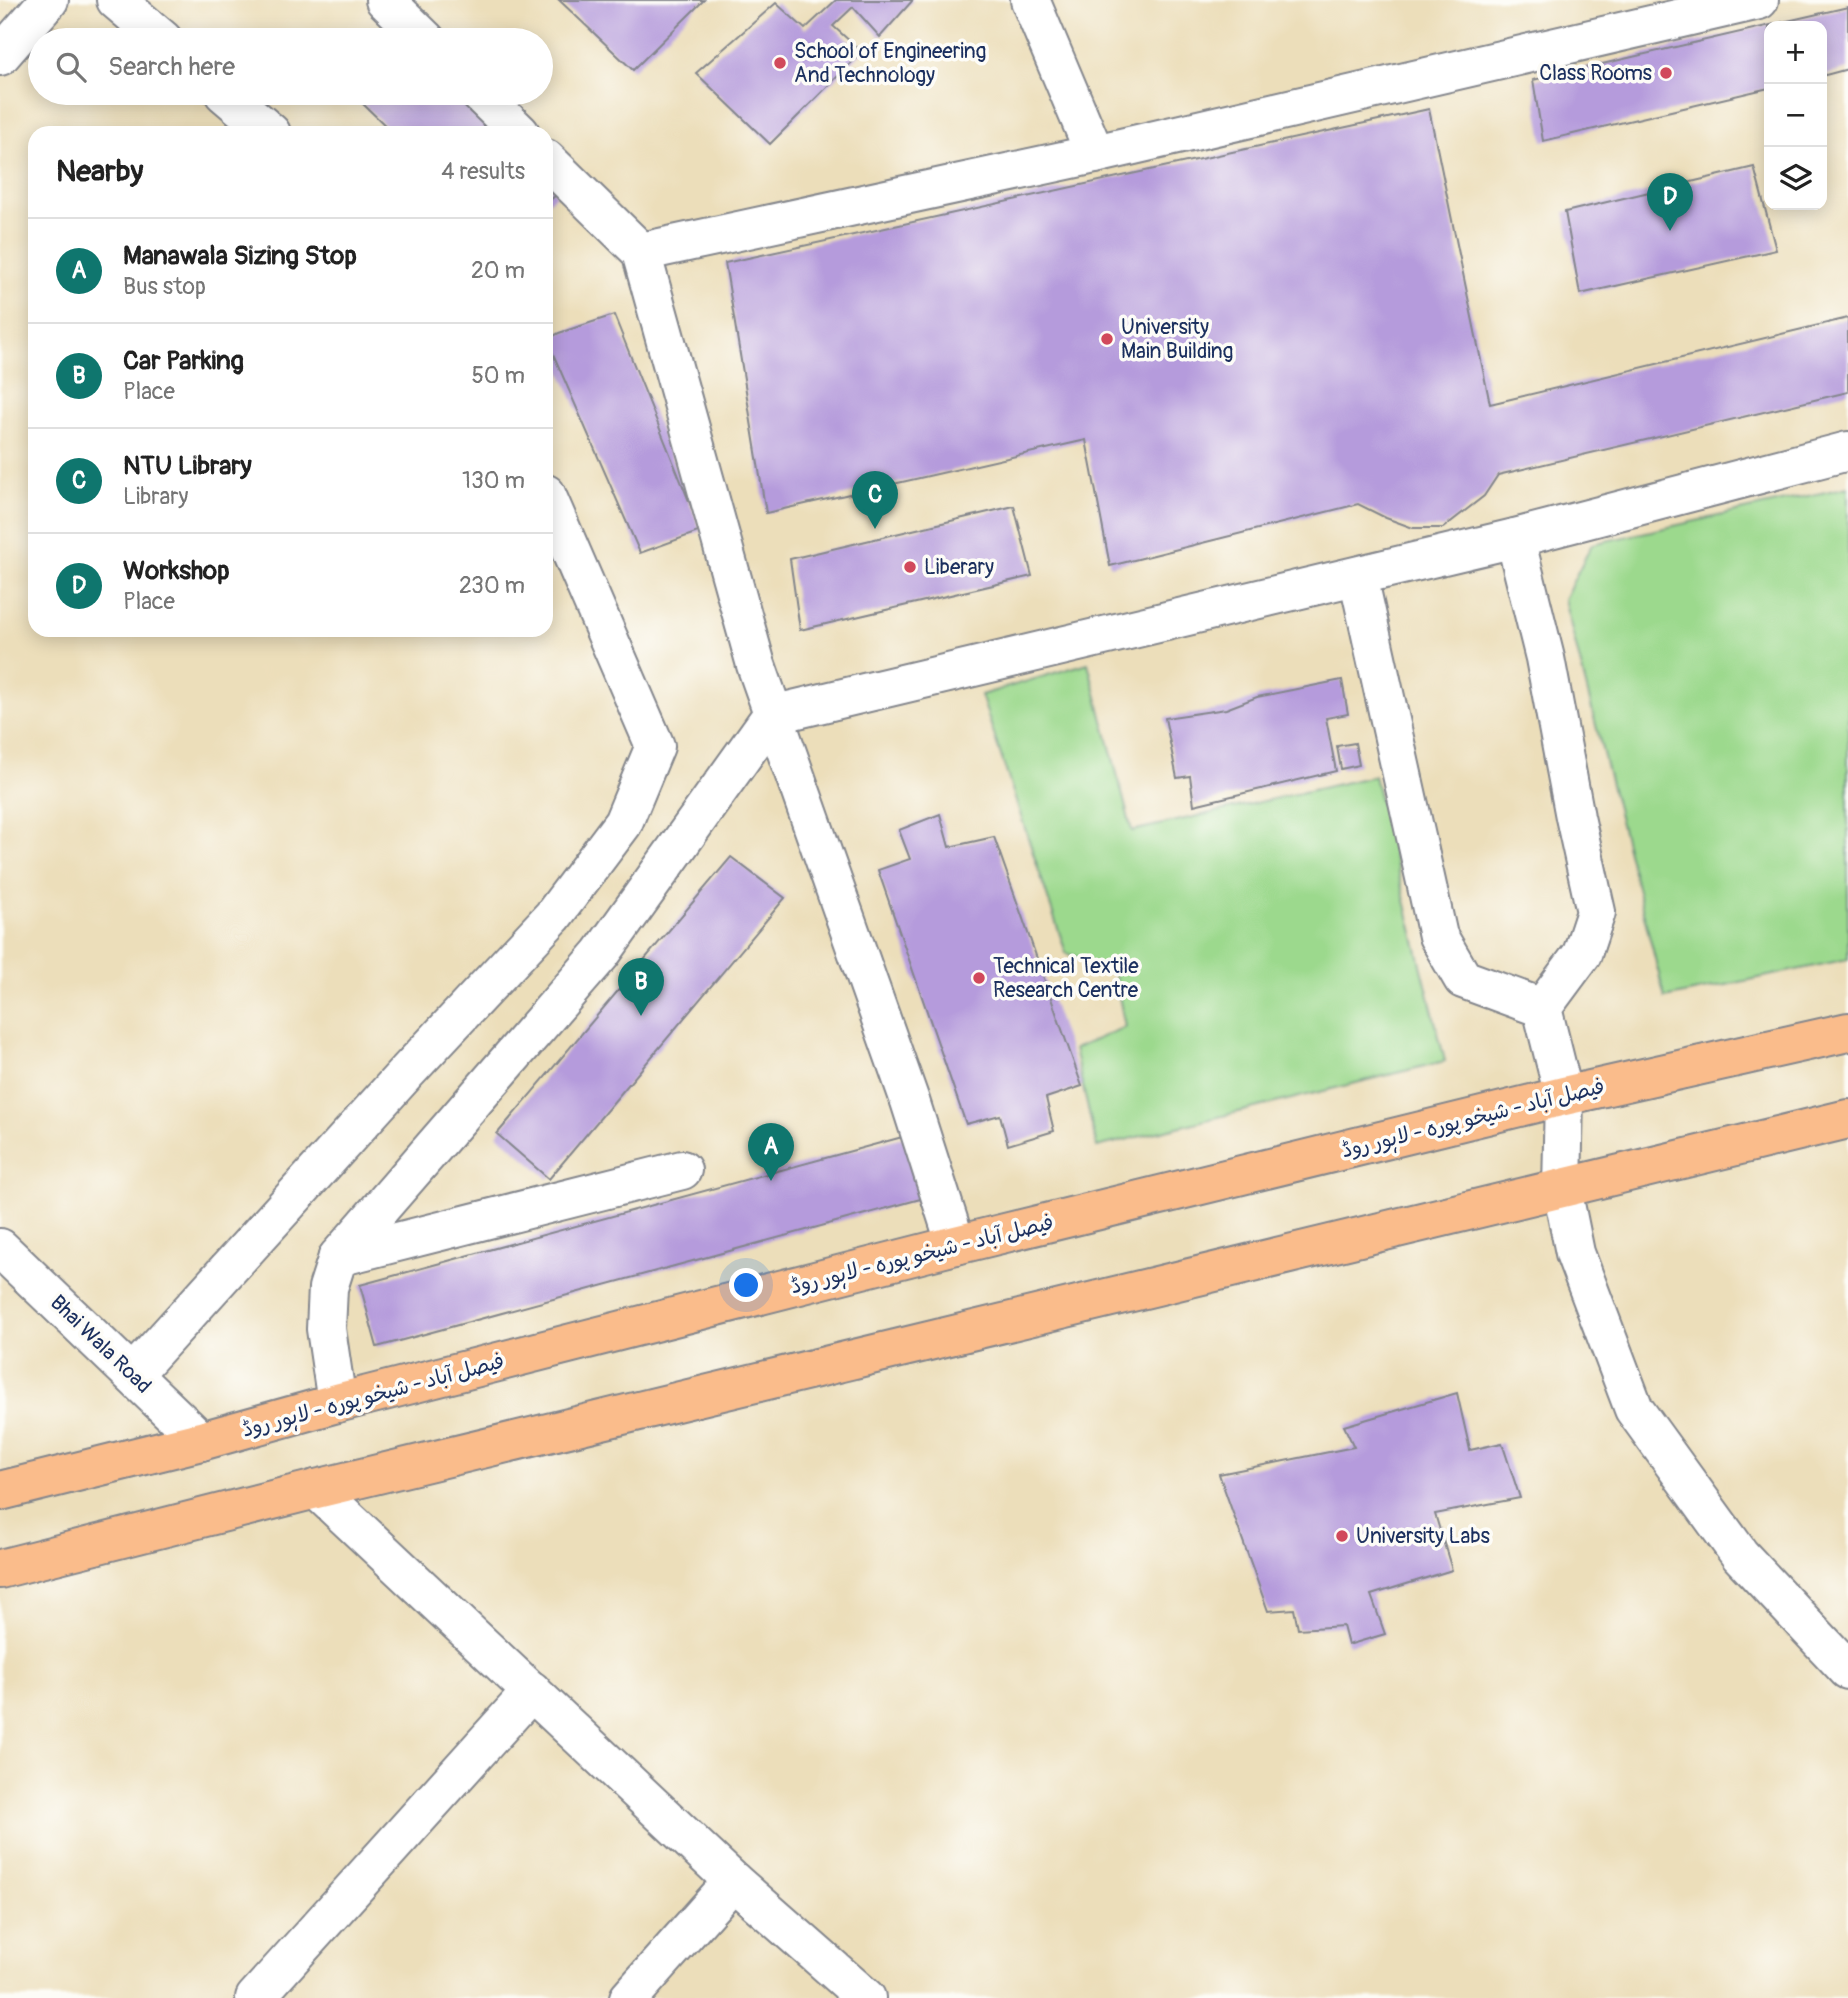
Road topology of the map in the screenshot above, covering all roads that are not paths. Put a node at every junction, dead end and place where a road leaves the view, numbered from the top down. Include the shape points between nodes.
1 (49, 0) edge
2 (116, 0) edge
3 (385, 0) edge
4 (1030, 0) edge
5 (1759, 0) edge
6 (149, 28) edge
7 (414, 28) edge
8 (0, 56) edge
9 (238, 105) edge
10 (491, 105) edge
11 (263, 126) edge
12 (513, 126) edge
13 (1095, 154) junction
14 (553, 166) edge
15 (641, 252) junction
16 (1848, 451) edge
17 (553, 510) edge
18 (1515, 538) junction
19 (1358, 576) junction
20 (772, 715) junction
21 (1542, 1008) junction
22 (1848, 1032) edge
23 (1564, 1096) junction
24 (1848, 1119) edge
25 (682, 1170) dead end
26 (1562, 1189) junction
27 (956, 1245) junction
28 (0, 1248) edge
29 (338, 1258) junction
30 (133, 1374) junction
31 (337, 1403) junction
32 (201, 1441) junction
33 (317, 1489) junction
34 (0, 1491) edge
35 (0, 1569) edge
36 (1848, 1670) edge
37 (532, 1691) junction
38 (733, 1881) junction
39 (255, 1998) edge
40 (629, 1998) edge
41 (866, 1998) edge

1 - 8 street
2 - 6 street
3 - 7 street
4 - 13 street
5 - 13 street
9 - 11 street
10 - 12 street
13 - 15 street
14 - 15 street
15 - 20 street
16 - 18 street
17 - 30 street via 655,746 623,823 553,916
18 - 19 street
18 - 21 street via 1545,658 1596,912 1582,954
19 - 20 street
19 - 21 street via 1438,936 1463,979
20 - 27 street via 910,1101
20 - 29 street via 601,954
21 - 23 street
22 - 23 highway, فیصل آباد - شیخو پورہ - لاہور روڈ
23 - 26 street
23 - 27 highway, فیصل آباد - شیخو پورہ - لاہور روڈ
24 - 26 highway
25 - 29 street
26 - 33 highway
26 - 36 street via 1575,1253 1634,1409 1740,1555
27 - 31 highway, فیصل آباد - شیخو پورہ - لاہور روڈ
28 - 30 street, Bhai Wala Road
29 - 31 street via 328,1288 326,1329
30 - 32 street, Bhai Wala Road
31 - 32 highway, فیصل آباد - شیخو پورہ - لاہور روڈ
32 - 34 highway, فیصل آباد - شیخو پورہ - لاہور روڈ
33 - 35 highway
33 - 37 street
37 - 38 street
37 - 39 street
38 - 40 street
38 - 41 street

